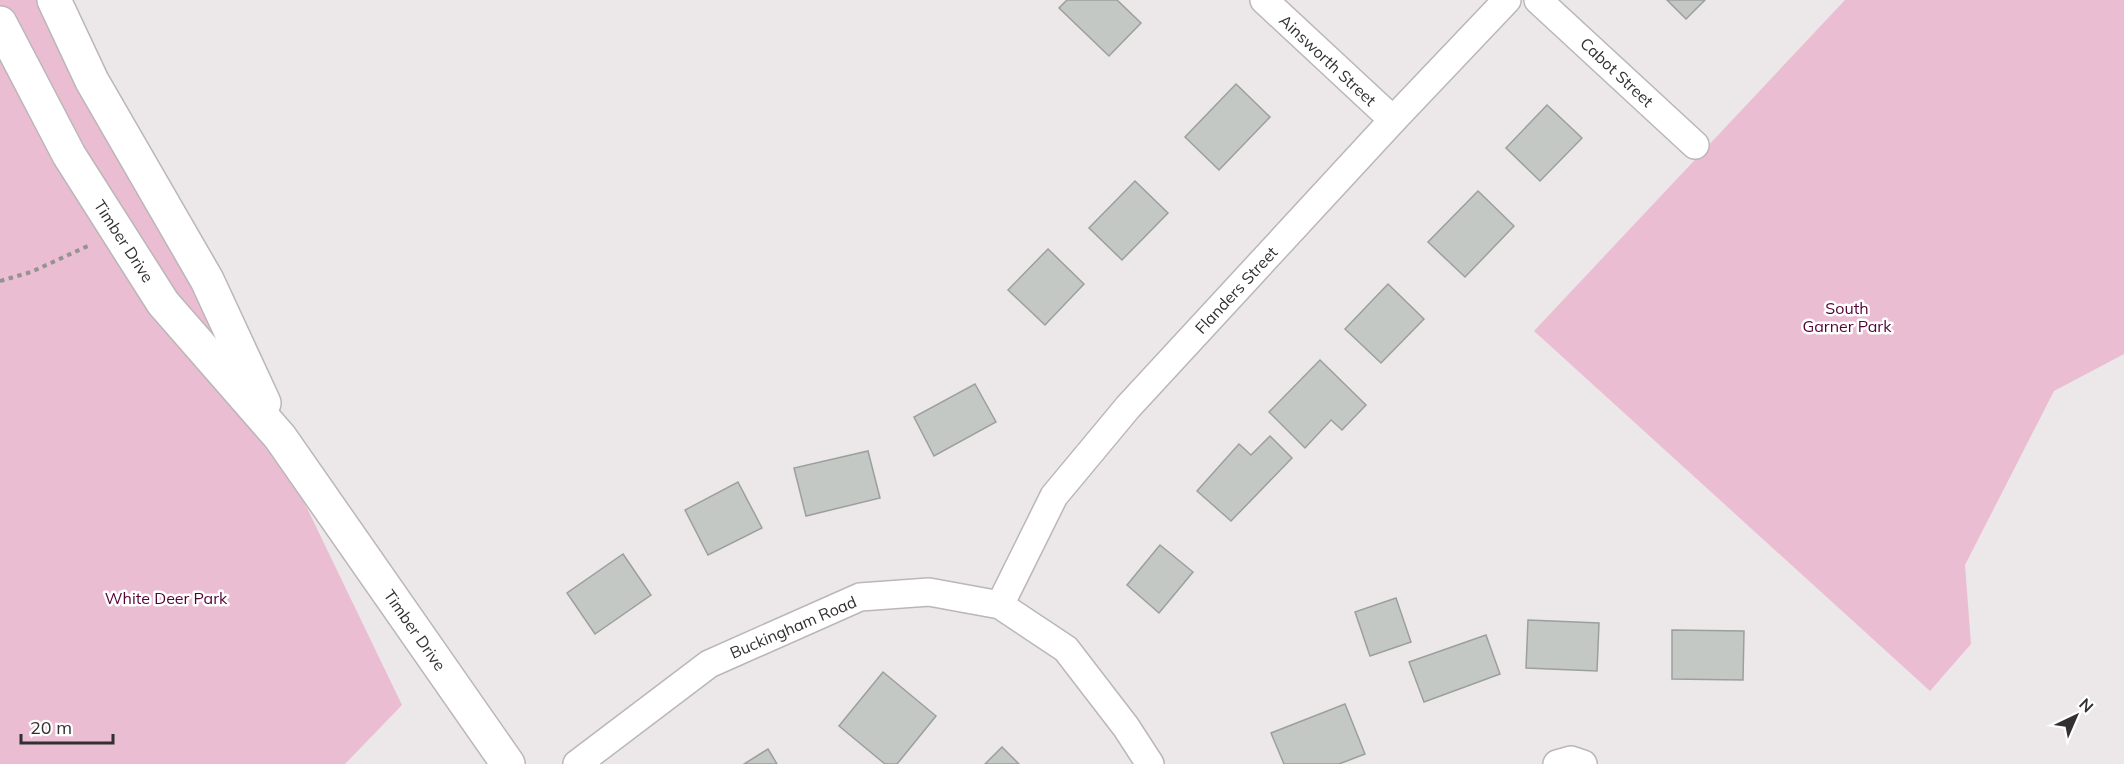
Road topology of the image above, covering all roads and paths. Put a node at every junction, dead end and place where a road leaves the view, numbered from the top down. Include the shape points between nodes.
1 (54, 0) edge
2 (1264, 0) edge
3 (1507, 0) edge
4 (1538, 0) edge
5 (0, 23) edge
6 (1393, 120) junction
7 (1695, 145) dead end
8 (93, 244) dead end
9 (0, 281) edge
10 (280, 437) junction
11 (1000, 605) junction
12 (508, 764) edge
13 (578, 764) edge
14 (1150, 764) edge
15 (1557, 764) edge
16 (1583, 764) edge

1 - 10 main road, Timber Drive via 98,91 207,280
2 - 6 street, Ainsworth Street
3 - 6 street, Flanders Street
4 - 7 street, Cabot Street
5 - 10 main road, Timber Drive via 69,156 163,303
6 - 11 street, Flanders Street via 1128,407 1054,496
8 - 9 path via 31,272
10 - 12 main road, Timber Drive
11 - 13 street, Buckingham Road via 928,592 860,597 709,664
11 - 14 street, Buckingham Road via 1066,649
15 - 16 street via 1571,760

